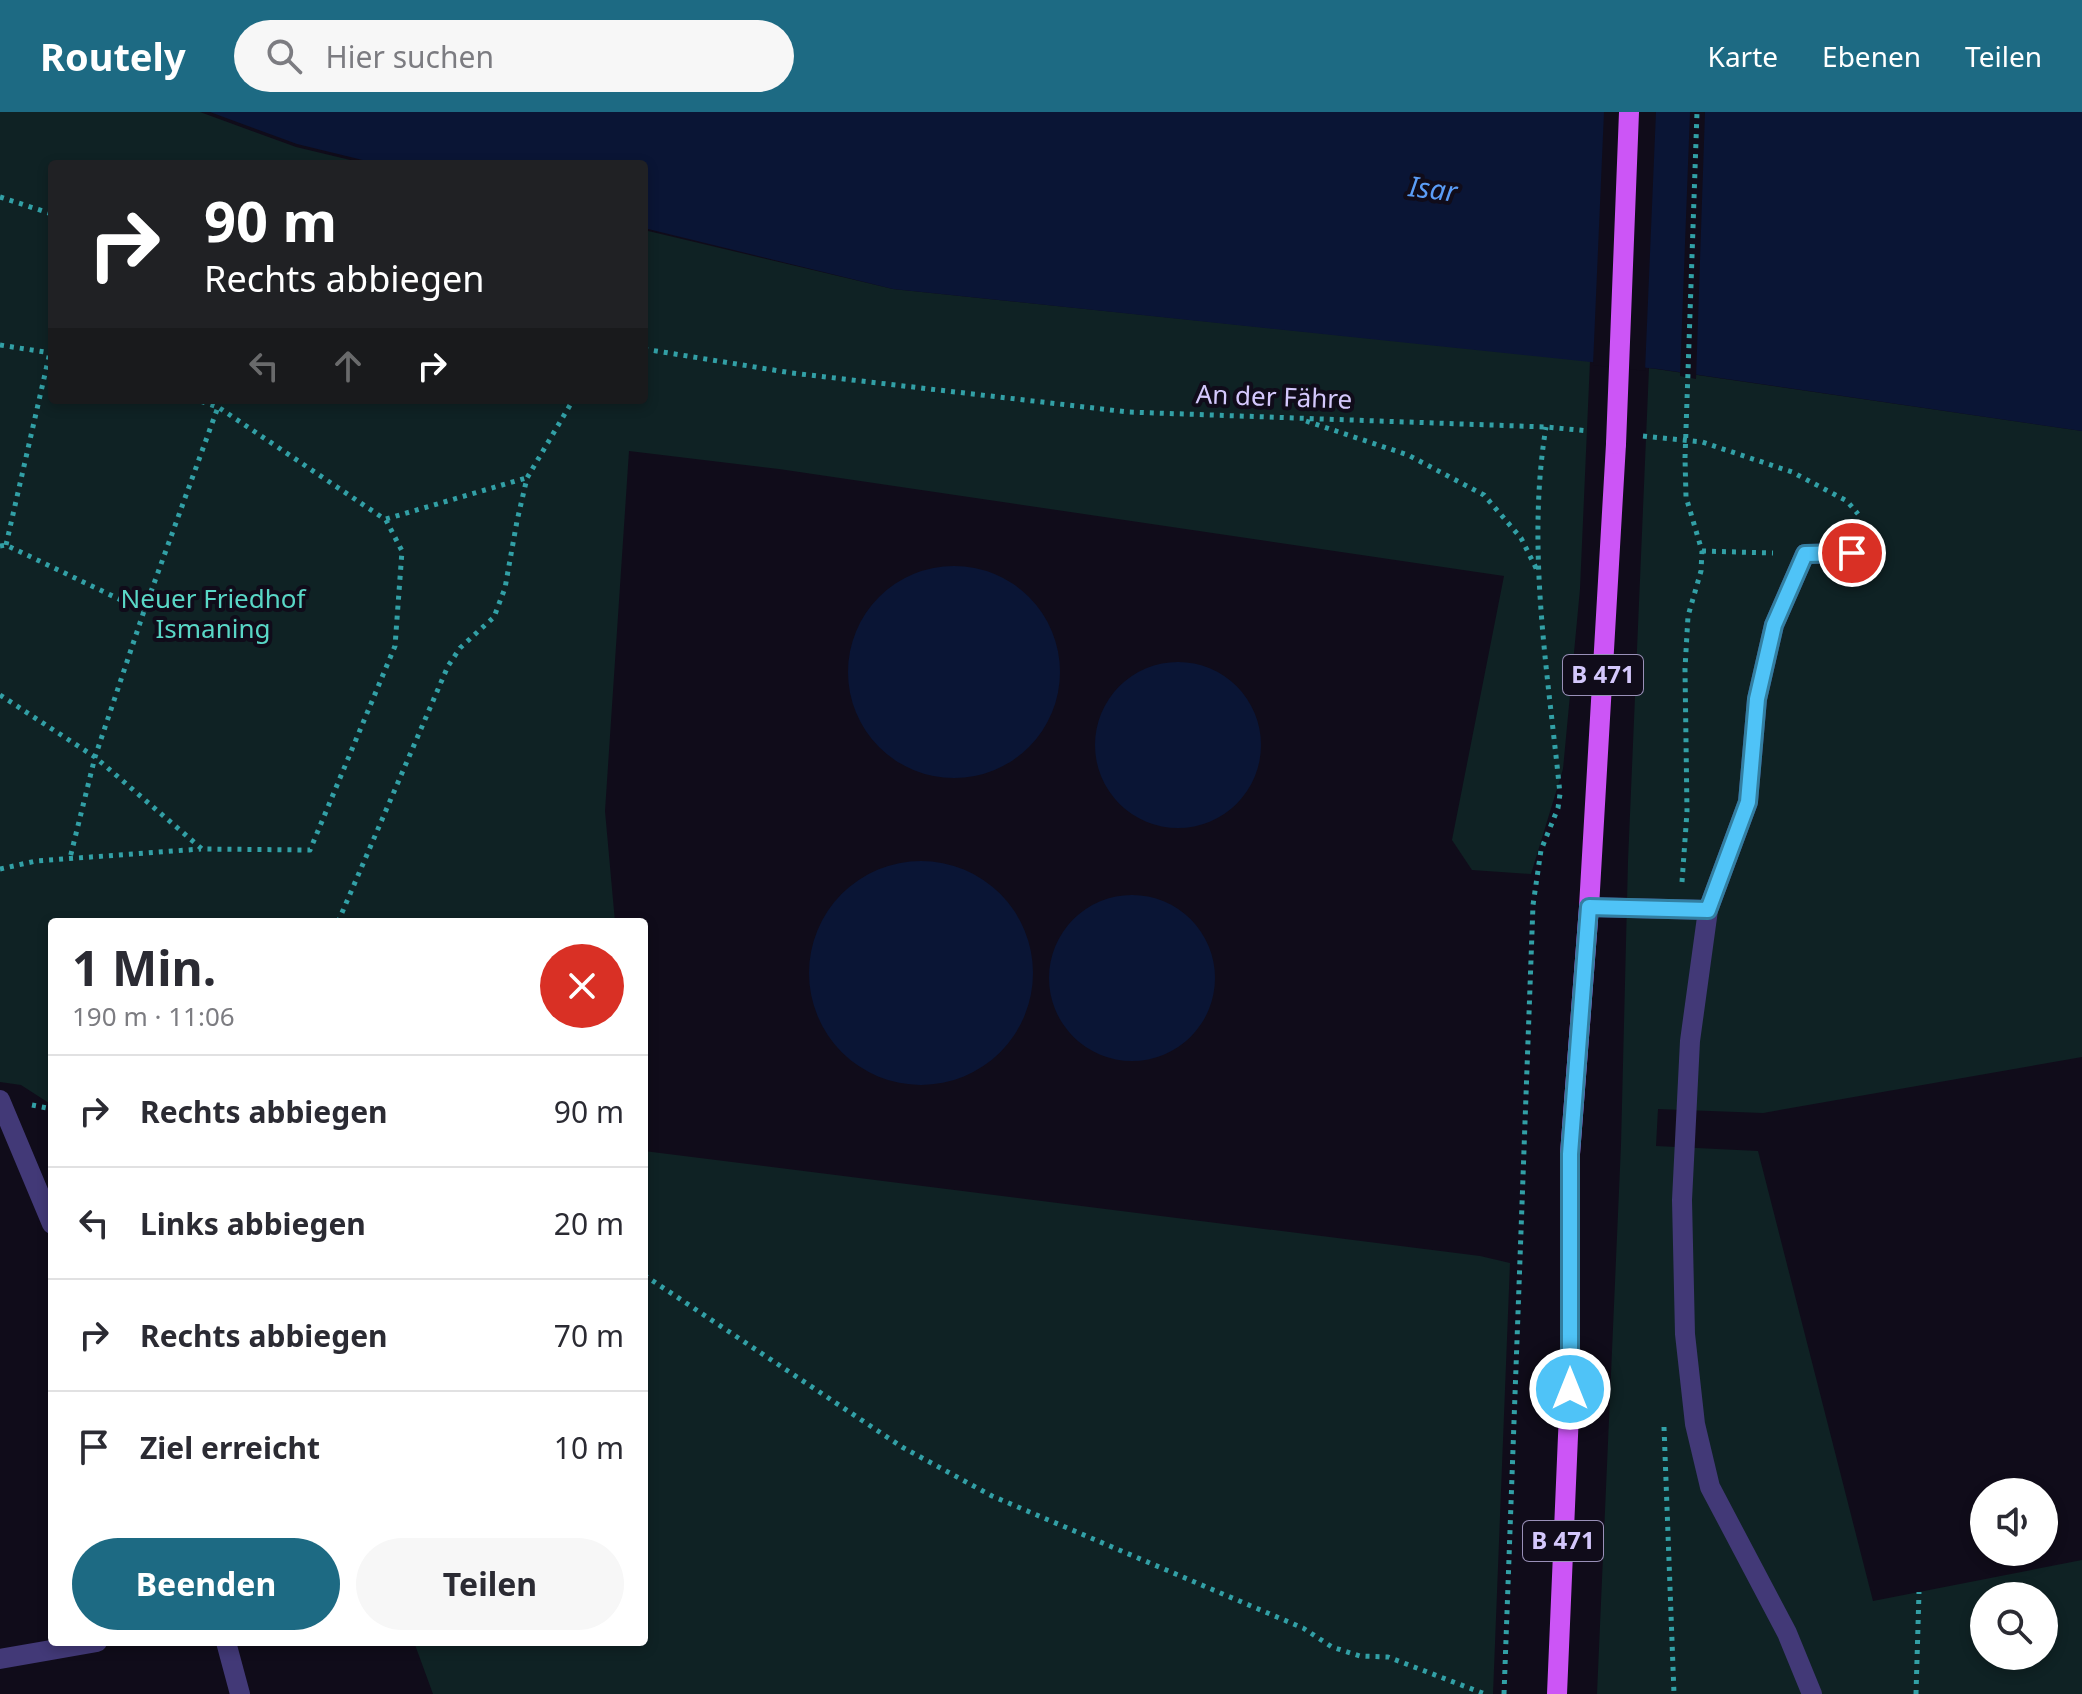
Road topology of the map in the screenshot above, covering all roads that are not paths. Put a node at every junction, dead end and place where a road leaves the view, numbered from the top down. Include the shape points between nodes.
1 (1629, 112) edge
2 (1865, 541) road end
3 (1589, 907) junction
4 (1708, 910) junction
5 (0, 1100) edge
6 (48, 1214) edge
7 (74, 1646) edge
8 (227, 1646) edge
9 (0, 1659) edge
10 (240, 1694) edge
11 (1557, 1694) edge
12 (1812, 1694) edge

1 - 3 main road, B 471, bridge
2 - 4 street via 1852,553 1805,554 1774,625 1757,699 1748,802
3 - 4 street
3 - 11 main road, B 471 via 1570,1154 1570,1389
4 - 12 street via 1690,1041 1683,1159 1685,1334 1698,1437 1710,1487 1787,1633
5 - 6 street
7 - 9 street
8 - 10 street

